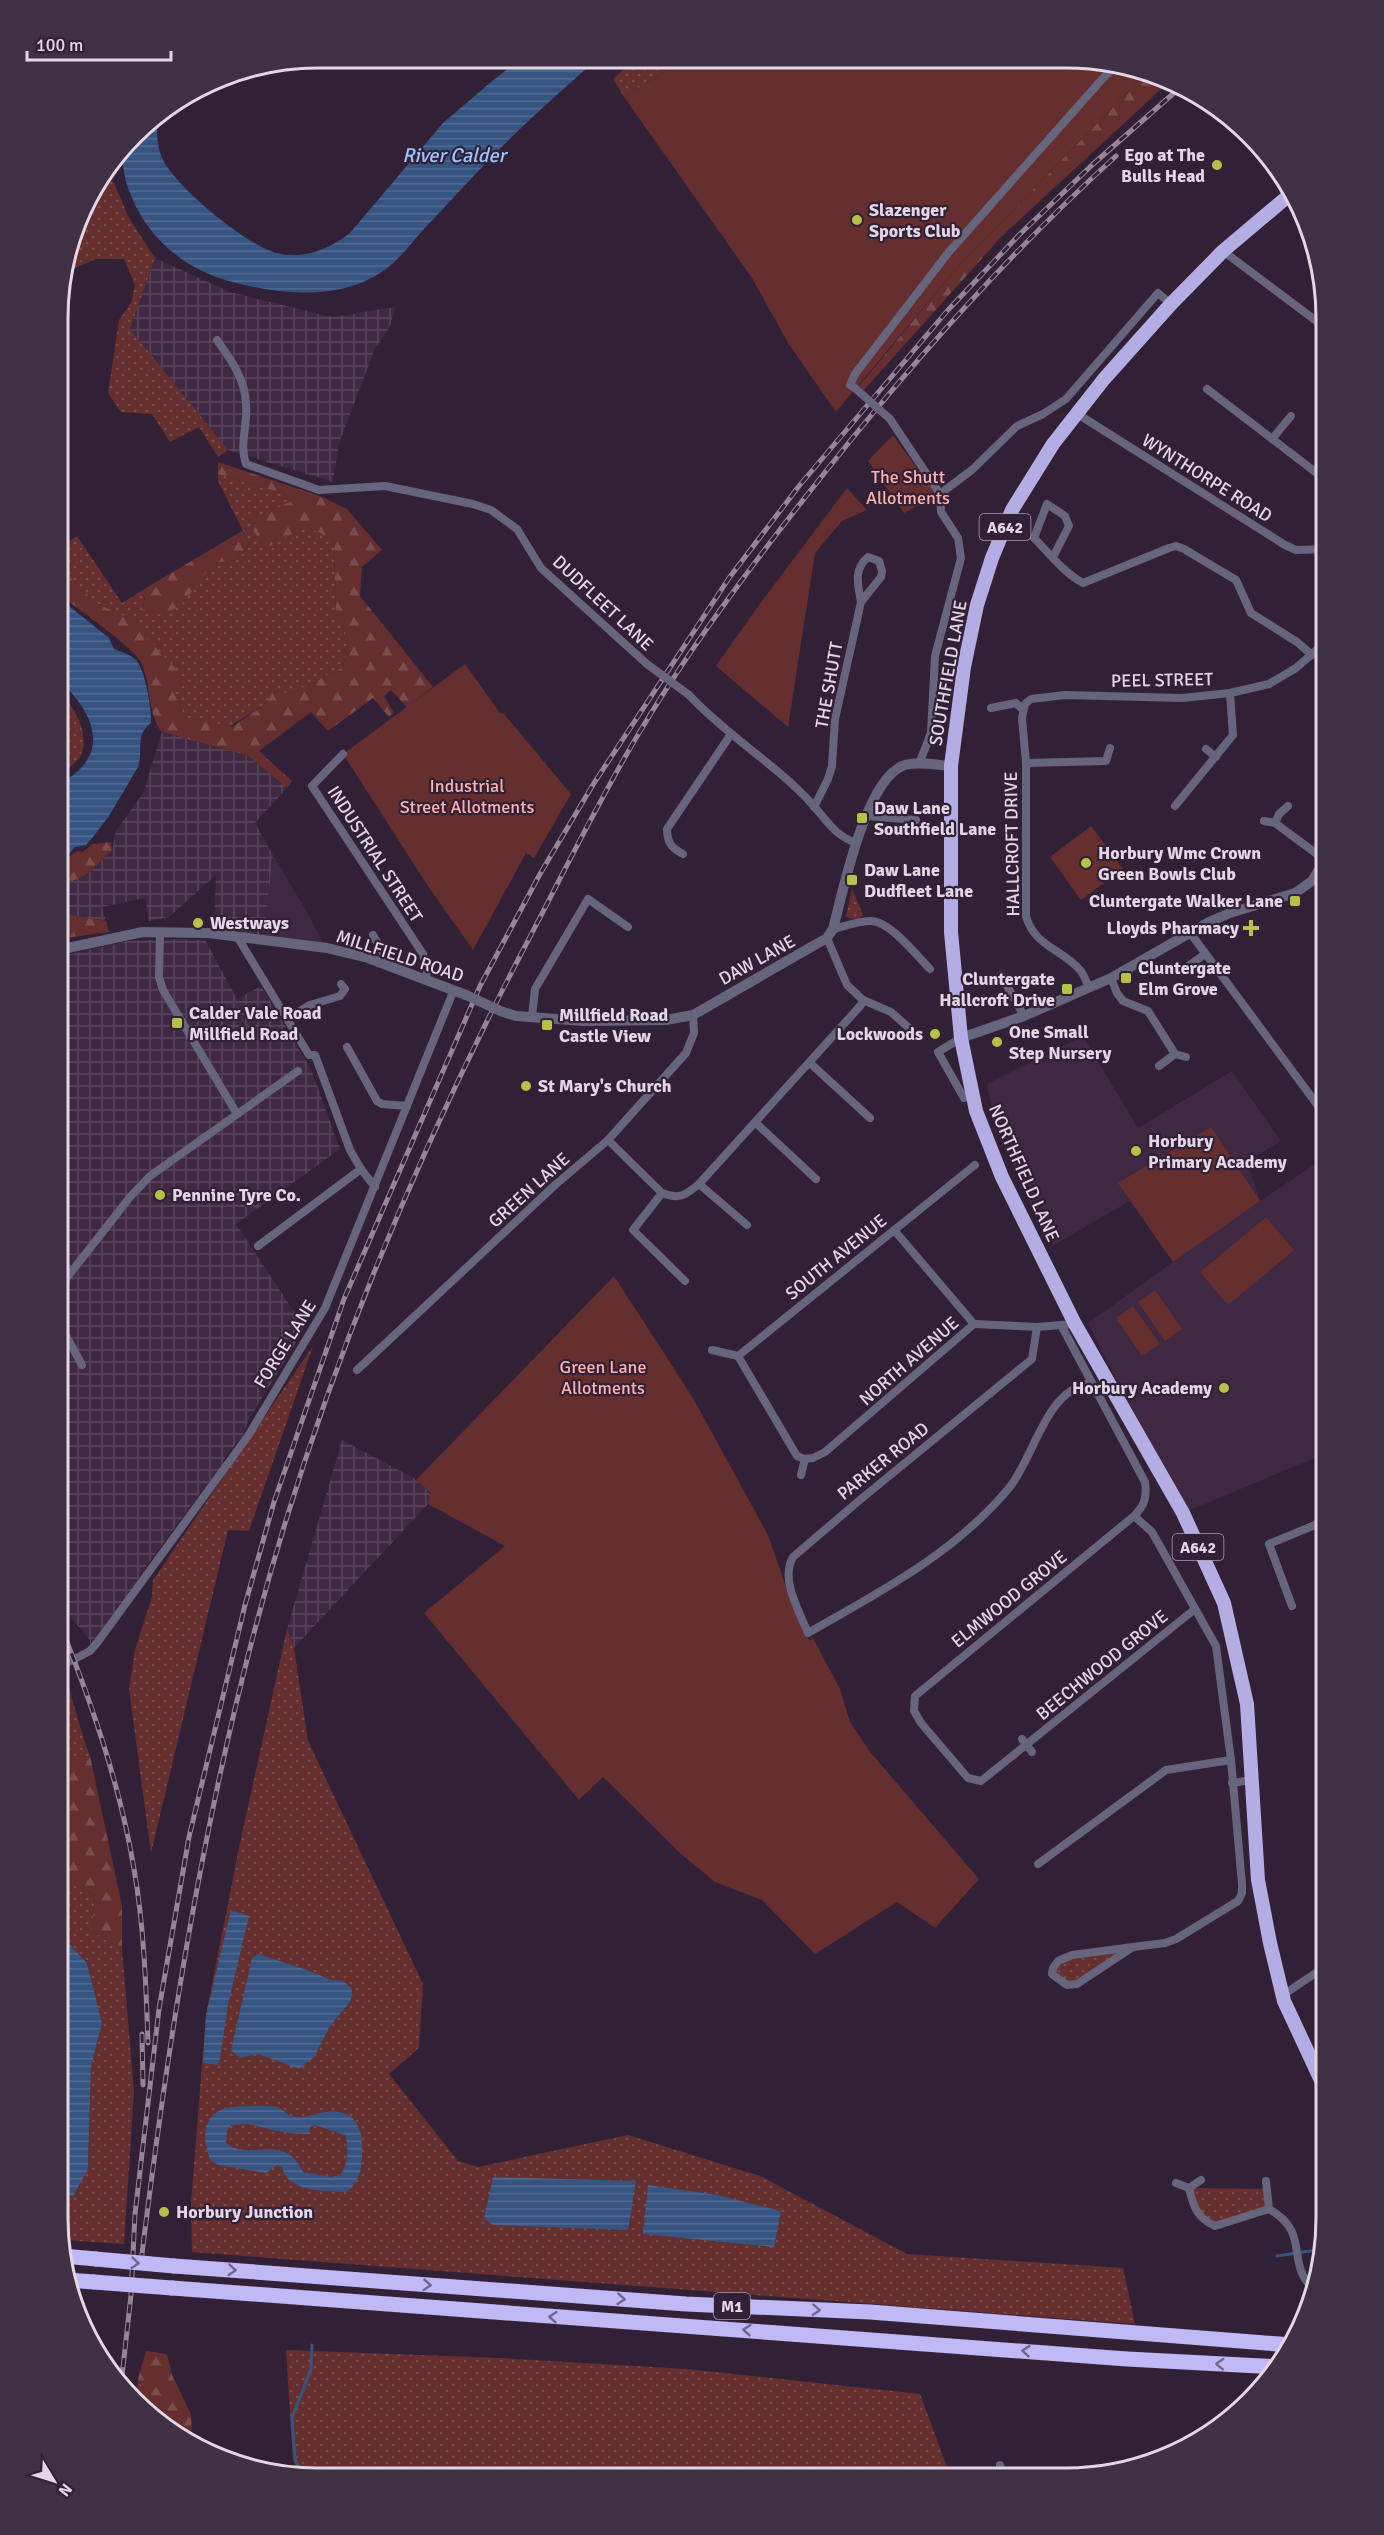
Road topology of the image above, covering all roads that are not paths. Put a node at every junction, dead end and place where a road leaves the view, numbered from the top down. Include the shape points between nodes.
1 (1112, 72) edge
2 (1286, 198) edge
3 (1223, 251) junction
4 (1172, 304) junction
5 (1316, 321) edge
6 (217, 340) dead end
7 (1207, 389) dead end
8 (1076, 413) junction
9 (1291, 416) dead end
10 (1272, 439) junction
11 (1316, 473) edge
12 (940, 494) junction
13 (1316, 549) edge
14 (1053, 557) junction
15 (861, 602) junction
16 (1316, 651) edge
17 (1312, 655) junction
18 (1230, 693) junction
19 (991, 708) dead end
20 (1023, 710) junction
21 (731, 734) junction
22 (1110, 748) dead end
23 (1206, 749) dead end
24 (343, 754) dead end
25 (1216, 757) junction
26 (1026, 763) junction
27 (919, 764) junction
28 (951, 766) junction
29 (1175, 806) dead end
30 (1288, 806) dead end
31 (814, 807) junction
32 (868, 816) junction
33 (916, 820) dead end
34 (1264, 821) dead end
35 (1275, 823) junction
36 (857, 843) junction
37 (683, 854) dead end
38 (1316, 857) edge
39 (1316, 876) edge
40 (628, 927) dead end
41 (160, 932) junction
42 (830, 934) junction
43 (1191, 934) junction
44 (373, 935) dead end
45 (238, 938) junction
46 (68, 948) edge
47 (1205, 954) junction
48 (386, 965) junction
49 (930, 969) dead end
50 (1180, 972) dead end
51 (1001, 975) dead end
52 (1111, 978) junction
53 (426, 980) junction
54 (341, 984) dead end
55 (1089, 987) junction
56 (453, 992) junction
57 (863, 1000) junction
58 (693, 1015) junction
59 (1024, 1016) junction
60 (532, 1017) junction
61 (287, 1019) junction
62 (909, 1028) dead end
63 (961, 1038) junction
64 (347, 1047) dead end
65 (1175, 1054) junction
66 (1186, 1057) dead end
67 (810, 1064) junction
68 (1159, 1066) dead end
69 (298, 1071) dead end
70 (964, 1098) dead end
71 (1316, 1103) edge
72 (407, 1106) junction
73 (237, 1114) junction
74 (870, 1118) dead end
75 (756, 1123) junction
76 (608, 1140) junction
77 (975, 1165) dead end
78 (361, 1169) junction
79 (816, 1179) dead end
80 (699, 1184) junction
81 (375, 1186) junction
82 (662, 1193) junction
83 (747, 1225) dead end
84 (894, 1230) junction
85 (258, 1246) dead end
86 (68, 1276) edge
87 (685, 1281) dead end
88 (974, 1324) junction
89 (1068, 1325) junction
90 (1037, 1328) junction
91 (68, 1339) edge
92 (712, 1350) dead end
93 (738, 1356) junction
94 (82, 1365) dead end
95 (357, 1370) dead end
96 (1090, 1383) junction
97 (805, 1459) junction
98 (801, 1475) dead end
99 (1134, 1516) junction
100 (1316, 1525) edge
101 (1292, 1606) dead end
102 (1195, 1609) junction
103 (68, 1662) edge
104 (914, 1711) joint
105 (1231, 1760) junction
106 (1251, 1780) junction
107 (1232, 1783) junction
108 (1038, 1864) dead end
109 (1133, 1947) junction
110 (1316, 1973) edge
111 (1283, 1995) junction
112 (1316, 2069) edge
113 (1201, 2180) dead end
114 (1266, 2181) dead end
115 (1176, 2183) dead end
116 (1189, 2188) junction
117 (1269, 2208) junction
118 (71, 2257) edge
119 (76, 2281) edge
120 (1308, 2282) edge
121 (1282, 2344) edge
122 (1267, 2366) edge
123 (1000, 2465) dead end
124 (1001, 2468) edge

1 - 12 street, SOUTHFIELD LANE, bridge via 948,254 850,385 891,419
2 - 3 highway, SOUTHFIELD LANE / A642
3 - 4 highway, SOUTHFIELD LANE / A642
3 - 5 street
4 - 8 highway, SOUTHFIELD LANE / A642
4 - 12 street via 1158,293 1066,399 1017,426 973,469
6 - 21 street, DUDFLEET LANE, bridge via 241,375 246,403 242,445 246,464 319,490 386,486 491,510 517,529 541,568
7 - 10 street
8 - 13 street, WYNTHORPE ROAD via 1285,545 1296,550
8 - 28 highway, SOUTHFIELD LANE / A642 via 1012,510 992,558 966,656
9 - 10 street
10 - 11 street
12 - 27 street, SOUTHFIELD LANE via 941,512 958,538 961,558 935,656 931,733
14 - 14 street via 1034,538 1047,504 1065,516 1069,526
14 - 17 street via 1083,583 1169,548 1184,549 1236,580 1251,613
15 - 15 street, THE SHUTT via 882,571 879,561 868,557 860,563 858,571
15 - 31 street, THE SHUTT via 835,719 832,766
16 - 17 street, PEEL STREET
17 - 18 street, PEEL STREET via 1269,684
18 - 20 street, PEEL STREET via 1182,698 1065,695 1031,699
18 - 25 street via 1233,735
19 - 20 street via 1016,703
20 - 26 street, HALLCROFT DRIVE
21 - 31 street, DUDFLEET LANE via 794,784
21 - 37 street via 667,828 667,840
22 - 26 street via 1106,761
23 - 25 street
24 - 53 street, INDUSTRIAL STREET via 312,786 423,954
25 - 29 street
26 - 55 street, HALLCROFT DRIVE via 1029,927 1037,939 1081,970
27 - 28 street
27 - 32 street via 905,765 888,775
28 - 63 highway, SOUTHFIELD LANE / A642 via 951,932
30 - 35 street
31 - 36 street, DUDFLEET LANE via 827,825
32 - 33 street
32 - 36 street
34 - 35 street
35 - 38 street
36 - 42 street
39 - 43 street via 1294,893 1230,913
40 - 60 street via 588,899 535,989
41 - 45 street, MILLFIELD ROAD
41 - 46 street, MILLFIELD ROAD
41 - 73 street via 159,977 163,990
42 - 49 street, DAW LANE via 873,921 882,924
42 - 57 street via 847,985
42 - 58 street, DAW LANE
43 - 47 street
43 - 52 street
44 - 48 street
45 - 48 street, MILLFIELD ROAD via 327,948
45 - 61 street
47 - 50 street
47 - 71 street
48 - 53 street, MILLFIELD ROAD
51 - 59 street
52 - 55 street
52 - 65 street via 1123,1001 1148,1011
53 - 56 street, MILLFIELD ROAD
54 - 61 street via 345,989 340,996 310,1005
55 - 59 street
56 - 60 street, MILLFIELD ROAD, bridge via 504,1012
56 - 72 street, FORGE LANE
57 - 62 street via 891,1012
57 - 67 street
58 - 60 street, MILLFIELD ROAD via 636,1021
58 - 76 street, GREEN LANE via 694,1033 686,1053
59 - 63 street
61 - 78 street via 309,1055 317,1059 350,1150
63 - 70 street, NORTHFIELD LANE via 938,1052
63 - 89 highway, NORTHFIELD LANE / A642 via 976,1111
64 - 72 street via 377,1101
65 - 66 street
65 - 68 street
67 - 74 street
67 - 75 street
69 - 73 street
72 - 81 street, FORGE LANE
73 - 86 street via 137,1189
75 - 79 street
75 - 80 street
76 - 82 street
76 - 95 street, GREEN LANE
77 - 84 street, SOUTH AVENUE
78 - 81 street
78 - 85 street
80 - 82 street via 685,1196 673,1198
80 - 83 street
81 - 103 street, FORGE LANE via 326,1308 248,1436 97,1643
82 - 87 street via 633,1230
84 - 88 street
84 - 93 street, SOUTH AVENUE
88 - 90 street, NORTH AVENUE
88 - 97 street, NORTH AVENUE via 825,1452
89 - 90 street, NORTH AVENUE
89 - 96 street, NORTHFIELD LANE
89 - 106 highway, NORTHFIELD LANE / A642 via 1168,1485 1224,1604 1247,1704
90 - 96 street, PARKER ROAD via 1032,1359 793,1557 788,1566 789,1583 808,1633 918,1569 984,1514 1021,1470 1057,1403 1079,1385
91 - 94 street
92 - 93 street
93 - 97 street via 797,1456
96 - 99 street, NORTHFIELD LANE via 1145,1482 1143,1507
97 - 98 street
99 - 102 street via 1152,1532
99 - 104 street, ELMWOOD GROVE via 915,1696
100 - 101 street via 1269,1544
102 - 104 street, BEECHWOOD GROVE via 981,1781 968,1778
102 - 105 street via 1216,1646
105 - 107 street
105 - 108 street via 1166,1770
106 - 107 street
106 - 111 highway, NORTHFIELD LANE / A642 via 1258,1880
107 - 109 street via 1242,1884 1239,1901 1176,1939
109 - 109 street via 1077,1984 1066,1985 1052,1974 1064,1957
110 - 111 street
111 - 112 highway, NORTHFIELD LANE / A642
113 - 116 street
114 - 117 street
115 - 116 street
116 - 117 street via 1199,2216 1215,2226
117 - 120 street via 1295,2236 1301,2273
118 -> 121 highway, M1, bridge
122 -> 119 highway, M1, bridge
123 - 124 street

